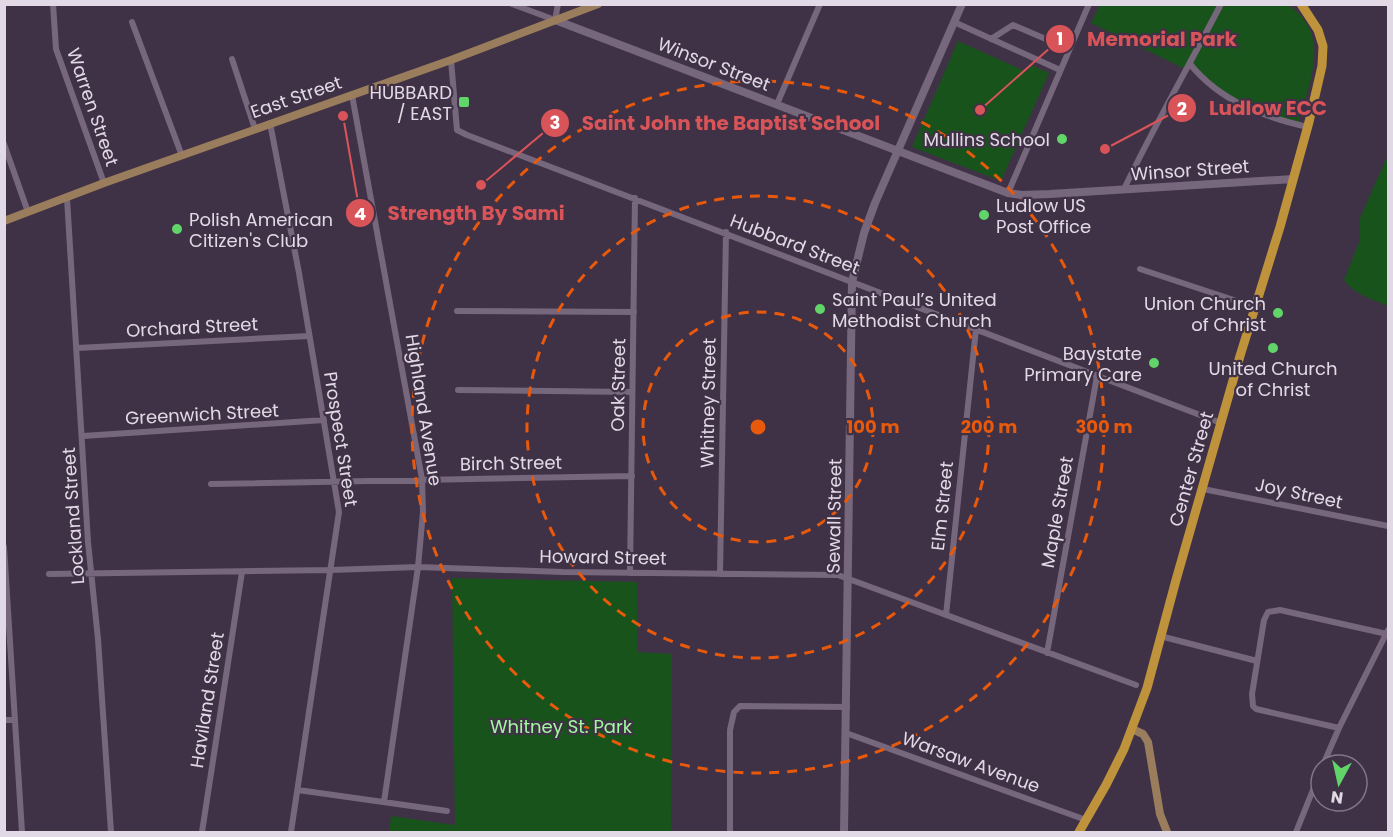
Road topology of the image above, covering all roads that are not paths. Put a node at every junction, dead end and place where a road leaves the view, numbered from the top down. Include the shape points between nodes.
1 (53, 4) edge
2 (512, 4) edge
3 (558, 4) edge
4 (598, 4) edge
5 (820, 4) edge
6 (962, 4) edge
7 (1089, 4) edge
8 (1221, 4) edge
9 (1301, 4) edge
10 (1310, 4) edge
11 (555, 20) junction
12 (132, 22) dead end
13 (954, 22) junction
14 (1318, 30) junction
15 (991, 39) junction
16 (1069, 49) junction
17 (232, 59) dead end
18 (451, 60) junction
19 (1190, 64) junction
20 (1060, 70) junction
21 (352, 95) junction
22 (777, 104) junction
23 (270, 123) junction
24 (1308, 127) junction
25 (255, 129) junction
26 (4, 144) edge
27 (897, 151) junction
28 (182, 156) junction
29 (1293, 179) junction
30 (104, 183) junction
31 (1124, 189) junction
32 (1008, 193) junction
33 (67, 198) junction
34 (635, 198) junction
35 (28, 212) junction
36 (4, 221) edge
37 (726, 232) junction
38 (1140, 269) dead end
39 (852, 282) junction
40 (1255, 307) junction
41 (457, 311) dead end
42 (634, 312) junction
43 (976, 329) junction
44 (309, 336) junction
45 (77, 348) junction
46 (1097, 376) junction
47 (458, 390) dead end
48 (632, 392) junction
49 (324, 420) junction
50 (1221, 423) junction
51 (83, 436) junction
52 (632, 476) junction
53 (422, 479) junction
54 (335, 482) junction
55 (211, 484) dead end
56 (1203, 489) junction
57 (1389, 526) edge
58 (4, 547) edge
59 (418, 567) junction
60 (331, 570) junction
61 (242, 572) junction
62 (630, 573) junction
63 (49, 574) dead end
64 (91, 574) junction
65 (720, 574) junction
66 (849, 578) junction
67 (946, 615) junction
68 (1388, 632) edge
69 (1160, 636) junction
70 (1047, 652) junction
71 (1257, 661) junction
72 (1136, 685) dead end
73 (847, 707) junction
74 (4, 720) edge
75 (15, 720) junction
76 (1339, 728) junction
77 (1132, 729) junction
78 (846, 733) junction
79 (1328, 753) edge
80 (298, 790) junction
81 (1309, 800) edge
82 (384, 802) junction
83 (447, 811) dead end
84 (1086, 820) junction
85 (22, 832) edge
86 (111, 832) edge
87 (202, 832) edge
88 (291, 832) edge
89 (730, 832) edge
90 (844, 832) edge
91 (1079, 832) edge
92 (1167, 832) edge
93 (1296, 832) edge

1 - 30 street, Warren Street via 56,49
2 - 11 street, Winsor Street
3 - 11 street
4 - 11 main road, East Street
5 - 22 street
6 - 13 street, Sewall Street
7 - 16 street
8 - 19 street
9 - 14 main road, Center Street
10 - 14 main road
11 - 18 main road, East Street
11 - 22 street, Winsor Street
12 - 28 street
13 - 15 street
13 - 27 street, Sewall Street
14 - 24 main road, Center Street via 1323,46 1322,66
15 - 16 street via 1013,25
15 - 20 street
16 - 20 street
17 - 25 street
18 - 21 main road, East Street
18 - 34 street, Hubbard Street via 457,130
19 - 24 street via 1215,89 1251,110
19 - 31 street
20 - 32 street
21 - 23 main road, East Street
21 - 53 street, Highland Avenue
22 - 27 street, Winsor Street
23 - 25 main road, East Street
23 - 44 street, Prospect Street
24 - 29 main road, Center Street
25 - 28 main road, East Street
26 - 35 street
27 - 32 street, Winsor Street
27 - 39 street, Sewall Street via 864,233
28 - 30 main road, East Street
29 - 31 street, Winsor Street
29 - 40 main road, Center Street
30 - 33 main road, East Street
31 - 32 street, Winsor Street
33 - 35 main road, East Street
33 - 45 street, Lockland Street
34 - 37 street, Hubbard Street
34 - 42 street, Oak Street
35 - 36 main road, East Street
37 - 39 street, Hubbard Street
37 - 65 street, Whitney Street
38 - 40 street
39 - 43 street, Hubbard Street
39 - 66 street, Sewall Street
40 - 50 main road, Center Street
41 - 42 street
42 - 48 street, Oak Street
43 - 46 street, Hubbard Street
43 - 67 street, Elm Street
44 - 45 street, Orchard Street
44 - 49 street, Prospect Street
45 - 51 street, Lockland Street
46 - 50 street, Hubbard Street
46 - 70 street, Maple Street
47 - 48 street
48 - 52 street, Oak Street
49 - 51 street, Greenwich Street
49 - 54 street, Prospect Street
50 - 56 main road, Center Street
51 - 64 street, Lockland Street
52 - 53 street, Birch Street
52 - 62 street, Oak Street
53 - 54 street, Birch Street
53 - 59 street, Highland Avenue
54 - 55 street, Birch Street
54 - 60 street, Prospect Street via 339,512
56 - 57 street, Joy Street
56 - 69 main road, Center Street
58 - 75 street
59 - 60 street, Howard Street
59 - 62 street, Howard Street
59 - 82 street, Highland Avenue
60 - 61 street, Howard Street
60 - 80 street, Prospect Street
61 - 64 street, Howard Street
61 - 87 street, Haviland Street
62 - 65 street, Howard Street
63 - 64 street, Howard Street
64 - 86 street, Lockland Street
65 - 66 street, Howard Street
66 - 67 street, Howard Street
66 - 73 street, Sewall Street
67 - 70 street, Howard Street
68 - 71 street via 1280,610 1268,612
68 - 76 street
69 - 71 street
69 - 77 main road, Center Street
70 - 72 street, Howard Street
71 - 76 street via 1252,694 1256,709
73 - 78 street, Sewall Street
73 - 89 street via 740,706 734,712 730,730
74 - 75 street
75 - 85 street
76 - 79 street
77 - 84 main road, Center Street
77 - 92 main road via 1143,734 1148,742 1160,814
78 - 84 street, Warsaw Avenue
78 - 90 street, Sewall Street
80 - 82 street
80 - 88 street, Prospect Street
81 - 93 street
82 - 83 street
84 - 91 main road, Center Street

